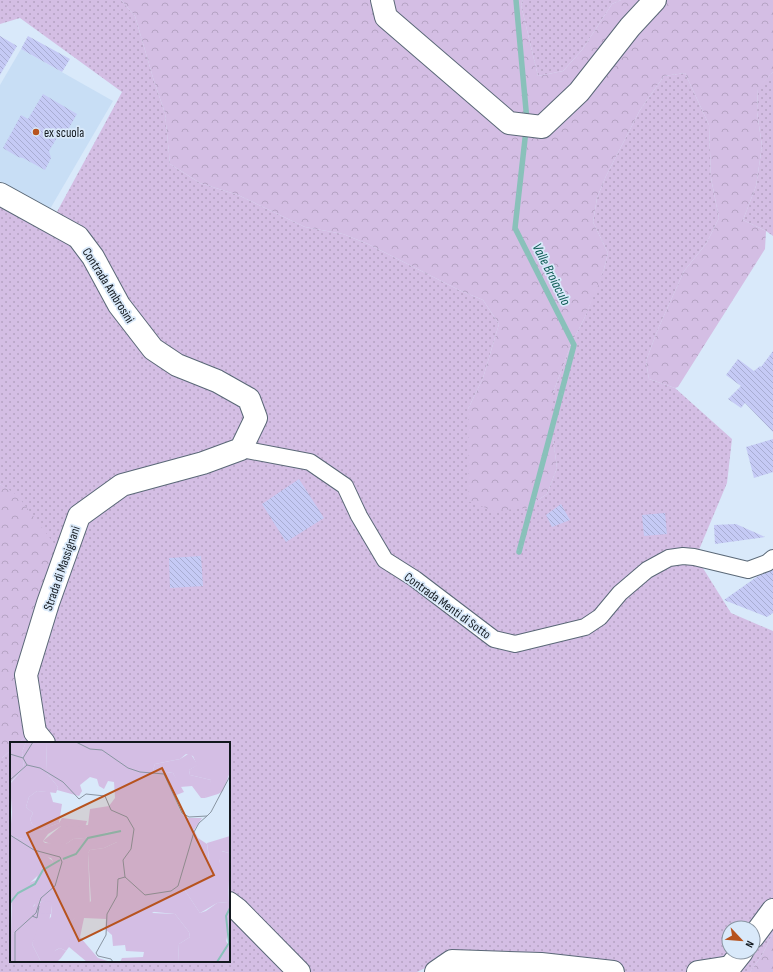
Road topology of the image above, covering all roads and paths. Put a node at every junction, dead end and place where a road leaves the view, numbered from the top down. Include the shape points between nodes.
1 (382, 0) edge
2 (656, 0) edge
3 (0, 194) edge
4 (241, 449) junction
5 (773, 558) edge
6 (43, 742) edge
7 (230, 905) edge
8 (773, 910) edge
9 (761, 926) edge
10 (736, 960) edge
11 (298, 972) edge
12 (436, 972) edge
13 (613, 972) edge
14 (698, 972) edge

1 - 2 street via 386,17 509,122 542,127 579,92 630,27
3 - 4 street, Contrada Ambrosini via 78,237 93,257 119,305 153,349 177,365 217,381 249,399 256,418
4 - 5 street, Contrada Menti di Sotto via 310,462 344,486 385,560 494,639 510,643 515,644 585,627 600,617 620,593 647,570 669,558 694,557 748,570
4 - 6 street, Strada di Massignani via 203,463 122,485 79,516 26,675 35,732
7 - 11 street
8 - 9 street
10 - 14 street via 730,967
12 - 13 street via 452,961 541,964

